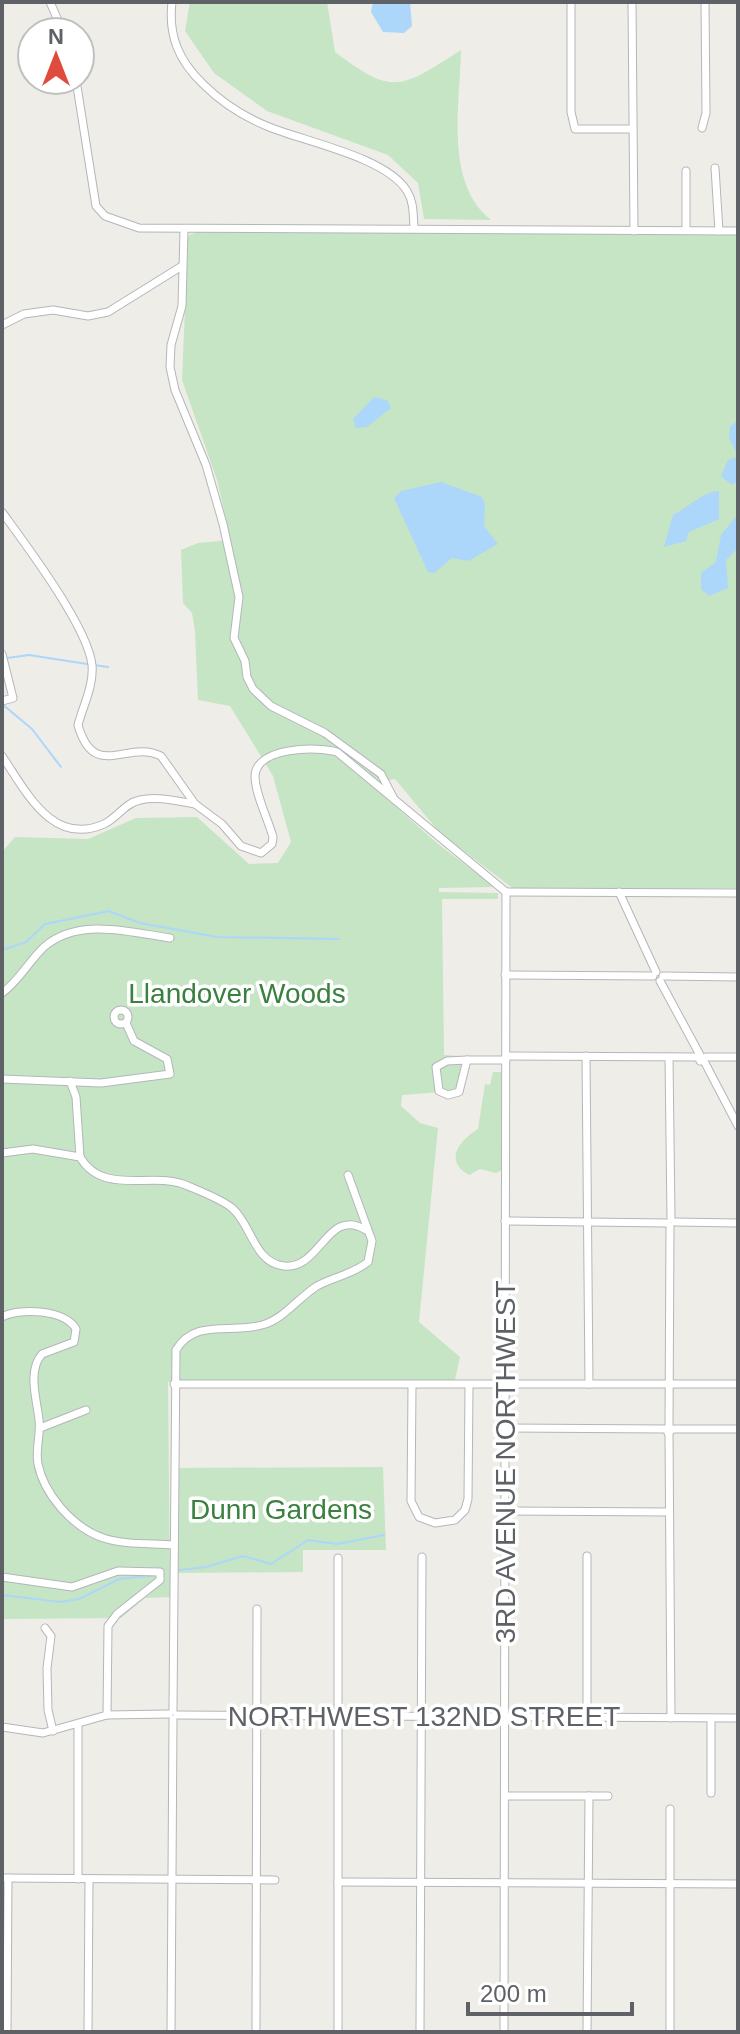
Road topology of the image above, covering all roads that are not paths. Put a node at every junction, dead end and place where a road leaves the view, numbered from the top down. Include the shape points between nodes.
1 (172, 2) edge
2 (571, 2) edge
3 (632, 2) edge
4 (705, 2) edge
5 (79, 96) edge
6 (702, 128) dead end
7 (632, 129) junction
8 (715, 168) dead end
9 (686, 171) dead end
10 (414, 227) junction
11 (184, 230) junction
12 (686, 230) junction
13 (634, 231) junction
14 (719, 231) junction
15 (738, 231) edge
16 (182, 266) junction
17 (2, 325) edge
18 (2, 512) edge
19 (2, 654) edge
20 (2, 701) edge
21 (2, 756) edge
22 (395, 801) junction
23 (195, 804) junction
24 (506, 892) junction
25 (619, 892) junction
26 (738, 893) edge
27 (170, 938) dead end
28 (505, 975) junction
29 (658, 977) junction
30 (738, 977) edge
31 (2, 993) edge
32 (126, 1023) dead end
33 (586, 1056) junction
34 (669, 1057) junction
35 (702, 1057) junction
36 (738, 1057) edge
37 (506, 1058) junction
38 (467, 1060) junction
39 (2, 1079) edge
40 (70, 1081) junction
41 (738, 1126) edge
42 (2, 1153) edge
43 (80, 1157) junction
44 (348, 1175) dead end
45 (505, 1221) junction
46 (587, 1222) junction
47 (671, 1222) junction
48 (738, 1223) edge
49 (366, 1230) junction
50 (2, 1317) edge
51 (174, 1384) junction
52 (589, 1384) junction
53 (669, 1384) junction
54 (738, 1384) edge
55 (505, 1385) junction
56 (412, 1386) junction
57 (469, 1387) junction
58 (86, 1410) dead end
59 (40, 1428) junction
60 (505, 1428) junction
61 (669, 1429) junction
62 (738, 1429) edge
63 (505, 1511) junction
64 (669, 1512) junction
65 (174, 1548) junction
66 (587, 1556) dead end
67 (422, 1557) dead end
68 (338, 1558) dead end
69 (2, 1577) edge
70 (257, 1609) dead end
71 (45, 1628) dead end
72 (107, 1715) junction
73 (173, 1715) junction
74 (255, 1715) junction
75 (339, 1716) junction
76 (421, 1716) junction
77 (505, 1717) junction
78 (587, 1717) junction
79 (671, 1718) junction
80 (711, 1718) junction
81 (738, 1718) edge
82 (78, 1724) junction
83 (2, 1727) edge
84 (53, 1731) junction
85 (711, 1793) dead end
86 (505, 1796) junction
87 (589, 1796) junction
88 (608, 1796) dead end
89 (670, 1809) dead end
90 (5, 1878) edge
91 (78, 1879) junction
92 (89, 1879) junction
93 (172, 1879) junction
94 (255, 1880) junction
95 (275, 1880) dead end
96 (338, 1882) junction
97 (420, 1884) junction
98 (505, 1884) junction
99 (588, 1884) junction
100 (670, 1884) junction
101 (738, 1884) edge
102 (7, 2032) edge
103 (88, 2032) edge
104 (171, 2032) edge
105 (256, 2032) edge
106 (338, 2032) edge
107 (420, 2032) edge
108 (504, 2032) edge
109 (587, 2032) edge
110 (670, 2032) edge

1 - 10 street via 173,38 180,56 218,99 269,127 392,176 410,198
2 - 7 street via 575,129
3 - 7 street
4 - 6 street
5 - 11 street via 96,206 105,216 129,225
7 - 13 street
8 - 14 street
9 - 12 street
10 - 11 street
10 - 13 street
11 - 16 street
12 - 13 street
12 - 14 street
14 - 15 street
16 - 17 street via 108,312 88,316 53,310 24,314
16 - 22 street via 182,306 170,367 223,524 239,597 234,638 247,677 271,706 325,733 381,774
18 - 23 street via 42,567 87,646 92,666 78,725 82,739 97,754 161,756
19 - 20 street via 13,698
21 - 23 street via 45,816 65,827 104,824 144,799
22 - 23 street via 337,752 320,747 269,757 255,772 273,837 261,853 241,846
22 - 24 street
24 - 25 street
24 - 28 street, 3RD AVENUE NORTHWEST
25 - 26 street
25 - 29 street
27 - 31 street via 106,929 71,932 43,948
28 - 29 street
28 - 37 street, 3RD AVENUE NORTHWEST
29 - 30 street
29 - 35 street
32 - 40 street via 134,1041 167,1059 170,1074 119,1082
33 - 34 street
33 - 37 street
33 - 46 street
34 - 35 street
34 - 47 street
35 - 36 street
35 - 41 street
37 - 38 street
37 - 45 street, 3RD AVENUE NORTHWEST
38 - 38 street via 436,1067 439,1091 459,1092
39 - 40 street
40 - 43 street
42 - 43 street via 33,1149
43 - 49 street via 105,1178 178,1182 229,1206 264,1256 278,1264 305,1261 338,1226 353,1224
44 - 49 street
45 - 46 street
45 - 55 street, 3RD AVENUE NORTHWEST
46 - 47 street
46 - 52 street
47 - 48 street
47 - 53 street
49 - 51 street via 373,1246 368,1262 317,1286 276,1319 187,1336 176,1350
50 - 59 street via 15,1312 54,1315 76,1329 72,1344 46,1352 37,1361
51 - 56 street
51 - 65 street
52 - 53 street
52 - 55 street
53 - 54 street
53 - 61 street
55 - 57 street
55 - 60 street, 3RD AVENUE NORTHWEST
56 - 57 street
56 - 57 street via 411,1501 423,1519 443,1523 459,1518 468,1504
58 - 59 street
59 - 65 street via 37,1457 43,1479 79,1527 113,1542
60 - 61 street
60 - 63 street, 3RD AVENUE NORTHWEST
61 - 62 street
61 - 64 street
63 - 64 street
63 - 77 street, 3RD AVENUE NORTHWEST
64 - 79 street
65 - 73 street
66 - 78 street
67 - 76 street
68 - 75 street
69 - 72 street via 72,1587 118,1571 161,1574 113,1617 107,1631
70 - 74 street
71 - 84 street via 51,1636 47,1668
72 - 73 street, NORTHWEST 132ND STREET
72 - 82 street, NORTHWEST 132ND STREET
73 - 74 street, NORTHWEST 132ND STREET
73 - 93 street
74 - 75 street, NORTHWEST 132ND STREET
74 - 94 street
75 - 76 street, NORTHWEST 132ND STREET
75 - 96 street
76 - 77 street, NORTHWEST 132ND STREET
76 - 97 street
77 - 78 street, NORTHWEST 132ND STREET
77 - 86 street, 3RD AVENUE NORTHWEST
78 - 79 street, NORTHWEST 132ND STREET
79 - 80 street, NORTHWEST 132ND STREET
80 - 81 street, NORTHWEST 132ND STREET
80 - 85 street
82 - 84 street, NORTHWEST 132ND STREET
82 - 91 street
83 - 84 street, NORTHWEST 132ND STREET
86 - 87 street
86 - 98 street, 3RD AVENUE NORTHWEST
87 - 88 street
87 - 99 street
89 - 100 street
90 - 91 street
90 - 102 street
91 - 92 street
92 - 93 street
92 - 103 street
93 - 94 street
93 - 104 street
94 - 95 street
94 - 105 street
96 - 97 street
96 - 106 street
97 - 98 street
97 - 107 street
98 - 99 street
98 - 108 street, 3RD AVENUE NORTHWEST
99 - 100 street
99 - 109 street
100 - 101 street
100 - 110 street

